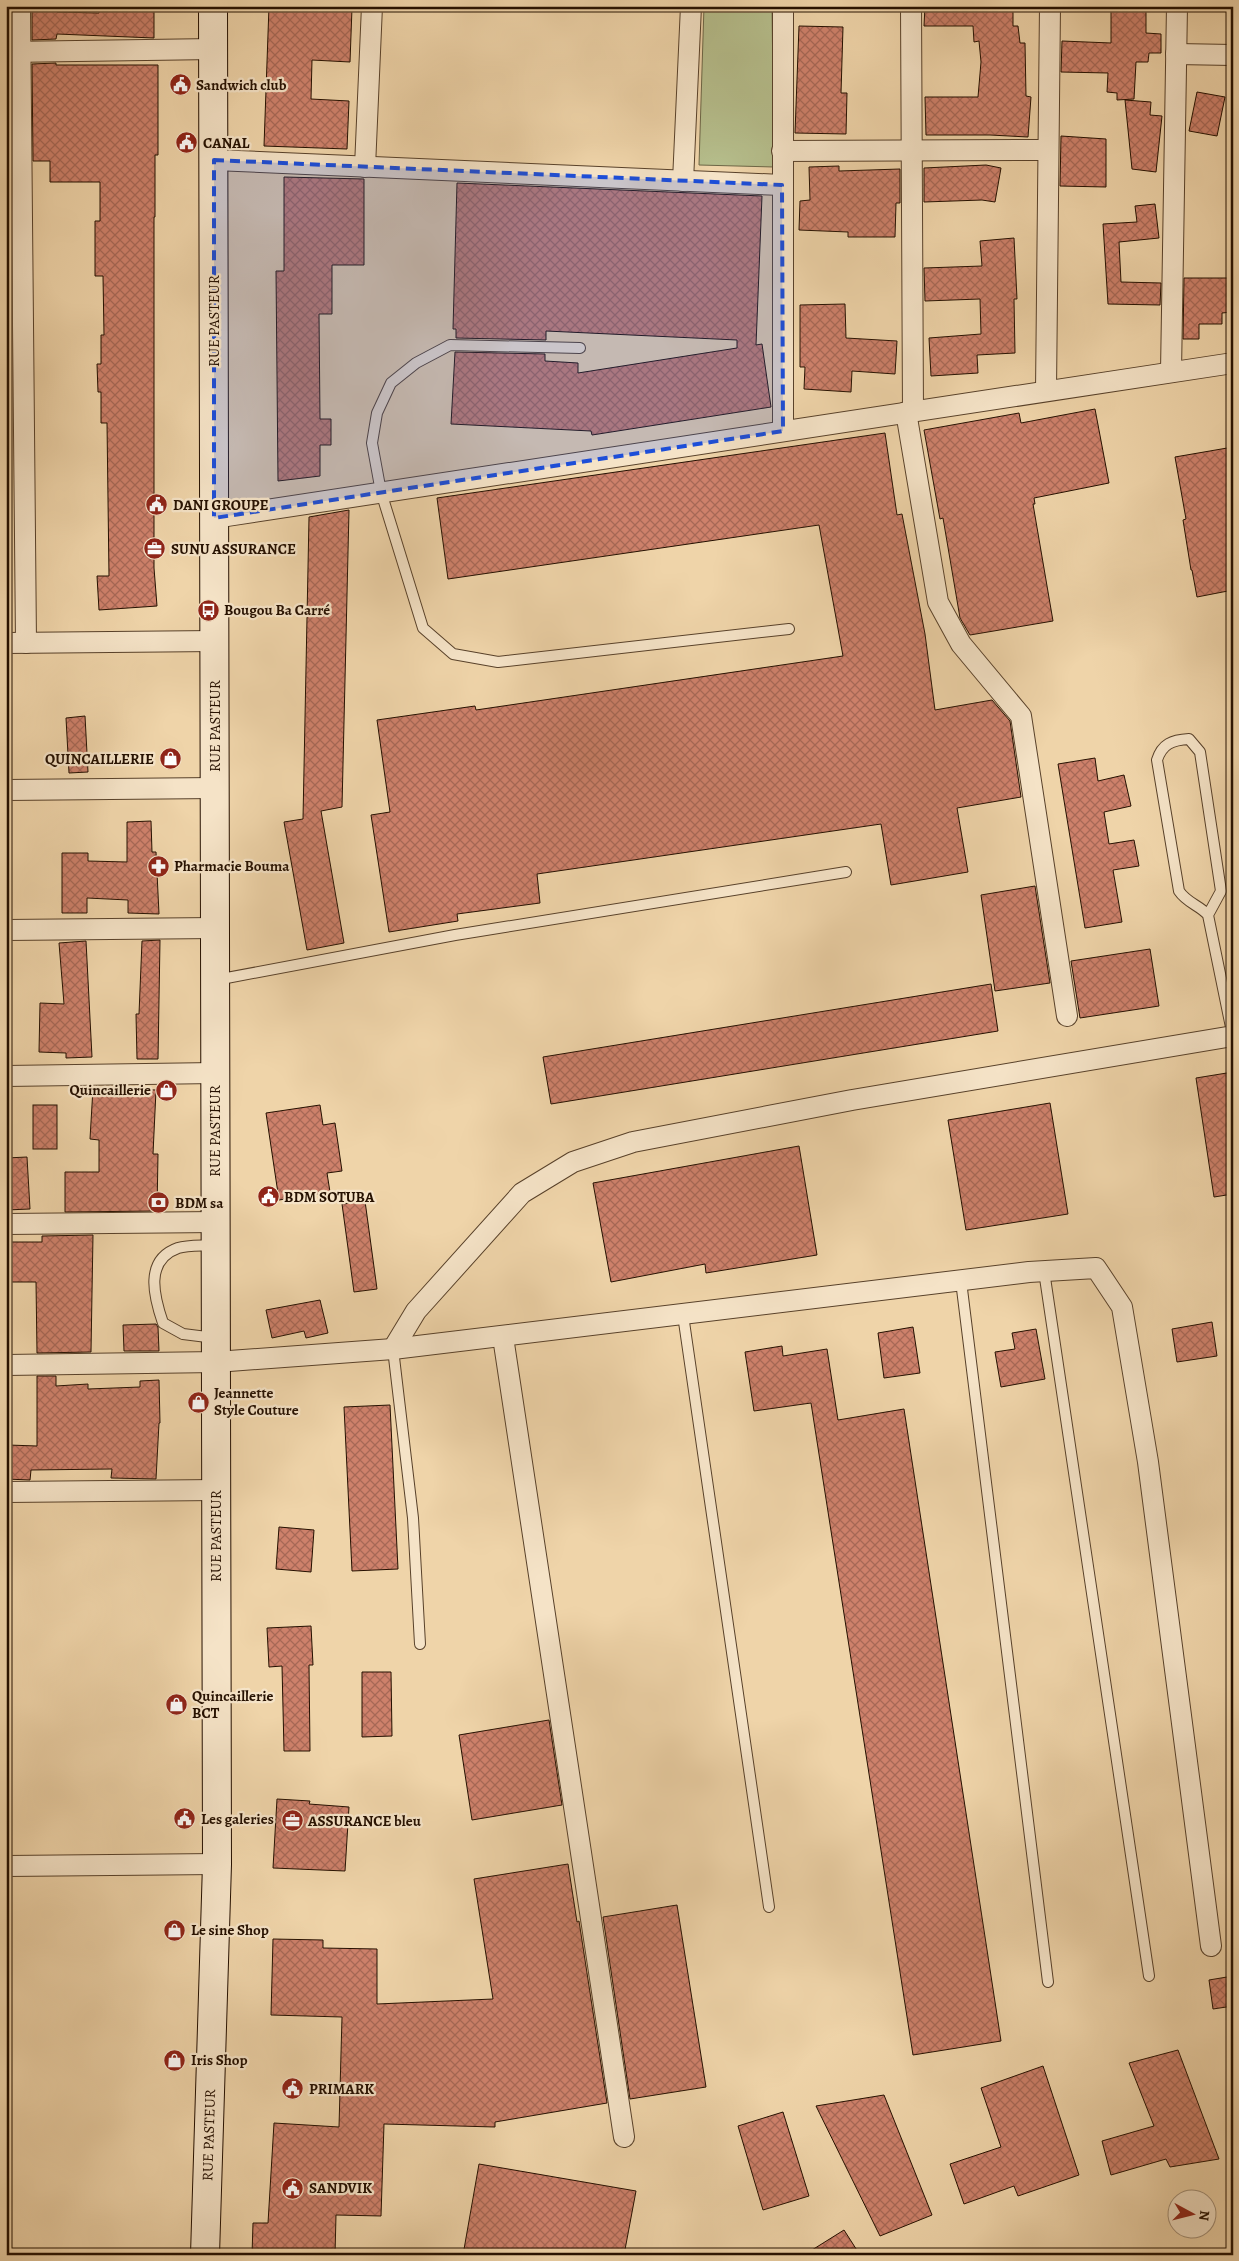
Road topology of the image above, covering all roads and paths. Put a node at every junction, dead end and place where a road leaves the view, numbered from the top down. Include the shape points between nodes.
1 (20, 6) edge
2 (213, 6) edge
3 (372, 6) edge
4 (691, 6) edge
5 (783, 6) edge
6 (911, 6) edge
7 (1050, 6) edge
8 (1177, 6) edge
9 (214, 49) junction
10 (13, 52) edge
11 (1176, 54) junction
12 (1233, 56) edge
13 (912, 150) junction
14 (1048, 150) junction
15 (782, 151) junction
16 (214, 160) junction
17 (365, 167) junction
18 (683, 180) junction
19 (782, 184) junction
20 (14, 203) edge
21 (15, 344) edge
22 (580, 348) dead end
23 (1233, 363) edge
24 (1170, 372) junction
25 (1046, 392) junction
26 (909, 412) junction
27 (783, 431) junction
28 (15, 483) edge
29 (381, 492) junction
30 (214, 518) junction
31 (789, 628) dead end
32 (215, 641) junction
33 (6, 643) edge
34 (26, 643) junction
35 (215, 788) junction
36 (6, 790) edge
37 (846, 872) dead end
38 (1208, 915) junction
39 (215, 928) junction
40 (6, 930) edge
41 (215, 980) junction
42 (1067, 1016) dead end
43 (1233, 1036) edge
44 (216, 1074) junction
45 (6, 1076) edge
46 (6, 1224) edge
47 (216, 1234) junction
48 (1044, 1271) junction
49 (961, 1280) junction
50 (682, 1315) junction
51 (503, 1337) junction
52 (393, 1349) junction
53 (216, 1350) junction
54 (6, 1365) edge
55 (216, 1490) junction
56 (6, 1492) edge
57 (420, 1644) dead end
58 (217, 1864) junction
59 (6, 1866) edge
60 (769, 1907) dead end
61 (1211, 1946) dead end
62 (1149, 1976) dead end
63 (1048, 1982) dead end
64 (624, 2137) dead end
65 (205, 2255) edge

1 - 10 street
2 - 9 main road, RUE PASTEUR
3 - 17 street
4 - 18 street
5 - 15 street
6 - 13 street
7 - 14 street
8 - 11 street
9 - 10 street
9 - 16 main road, RUE PASTEUR
10 - 20 street
11 - 12 street
11 - 24 street
13 - 14 street
13 - 15 street
13 - 26 street
14 - 25 street
15 - 19 street
16 - 17 street
16 - 30 main road, RUE PASTEUR
17 - 18 street
18 - 19 street
19 - 27 street
20 - 21 street
21 - 28 street
22 - 29 lane via 450,345 416,363 391,383 377,413 372,444
23 - 24 street
24 - 25 street
25 - 26 street
26 - 27 street
26 - 42 street via 938,602 962,644 1021,716
27 - 29 street
28 - 34 street
29 - 30 street
29 - 31 lane via 423,628 453,654 498,662
30 - 32 main road, RUE PASTEUR
32 - 34 street
32 - 35 main road, RUE PASTEUR
33 - 34 street
35 - 36 street
35 - 39 main road, RUE PASTEUR
37 - 41 lane via 455,935
38 - 38 lane via 1221,891 1200,752 1189,740 1173,741 1165,744 1157,760 1179,891 1185,900 1202,908
38 - 43 lane
39 - 40 street
39 - 41 main road, RUE PASTEUR
41 - 44 main road, RUE PASTEUR
43 - 52 street via 843,1102 633,1142 573,1162 522,1193 416,1311
44 - 45 street
44 - 47 main road, RUE PASTEUR
46 - 47 street
47 - 53 main road, RUE PASTEUR
47 - 53 lane via 161,1258 153,1275 163,1323
48 - 49 street
48 - 61 street via 1096,1268 1122,1307 1148,1462
48 - 62 lane
49 - 50 street
49 - 63 lane
50 - 51 street
50 - 60 lane
51 - 52 street
51 - 64 street
52 - 53 street
52 - 57 lane via 413,1518
53 - 54 street
53 - 55 main road, RUE PASTEUR
55 - 56 street
55 - 58 main road, RUE PASTEUR
58 - 59 street
58 - 65 main road, RUE PASTEUR

